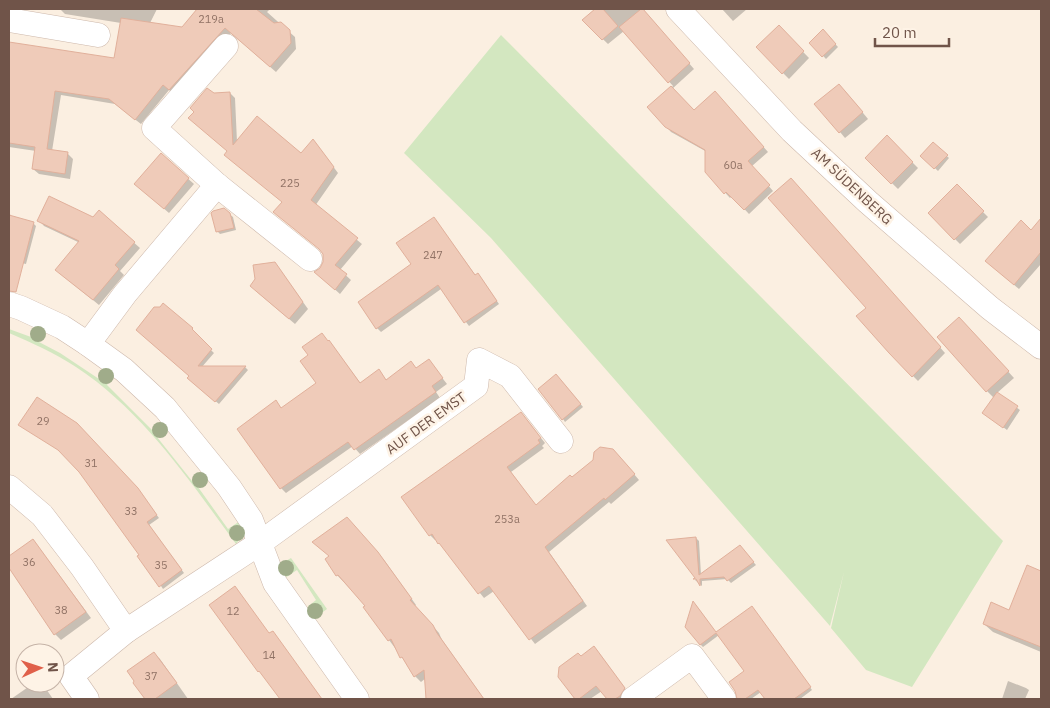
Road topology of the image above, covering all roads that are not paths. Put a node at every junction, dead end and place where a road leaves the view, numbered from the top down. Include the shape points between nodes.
1 (678, 9) edge
2 (9, 20) edge
3 (98, 35) dead end
4 (226, 46) dead end
5 (217, 186) junction
6 (310, 259) dead end
7 (9, 304) edge
8 (88, 344) junction
9 (1041, 347) edge
10 (561, 442) dead end
11 (9, 487) edge
12 (260, 543) junction
13 (126, 631) junction
14 (87, 699) edge
15 (357, 699) edge
16 (633, 699) edge
17 (724, 699) edge

1 - 9 street, AM SÜDENBERG via 792,131 990,308
2 - 3 street
4 - 5 street via 154,128
5 - 6 street
5 - 8 street via 125,294
7 - 8 street via 62,327
8 - 12 street via 124,370 165,408 229,487 251,520
10 - 12 street, AUF DER EMST via 510,376 479,360 476,386
11 - 13 street via 42,515
12 - 13 street
12 - 15 street via 274,583
13 - 14 street via 70,676
16 - 17 street via 692,656

